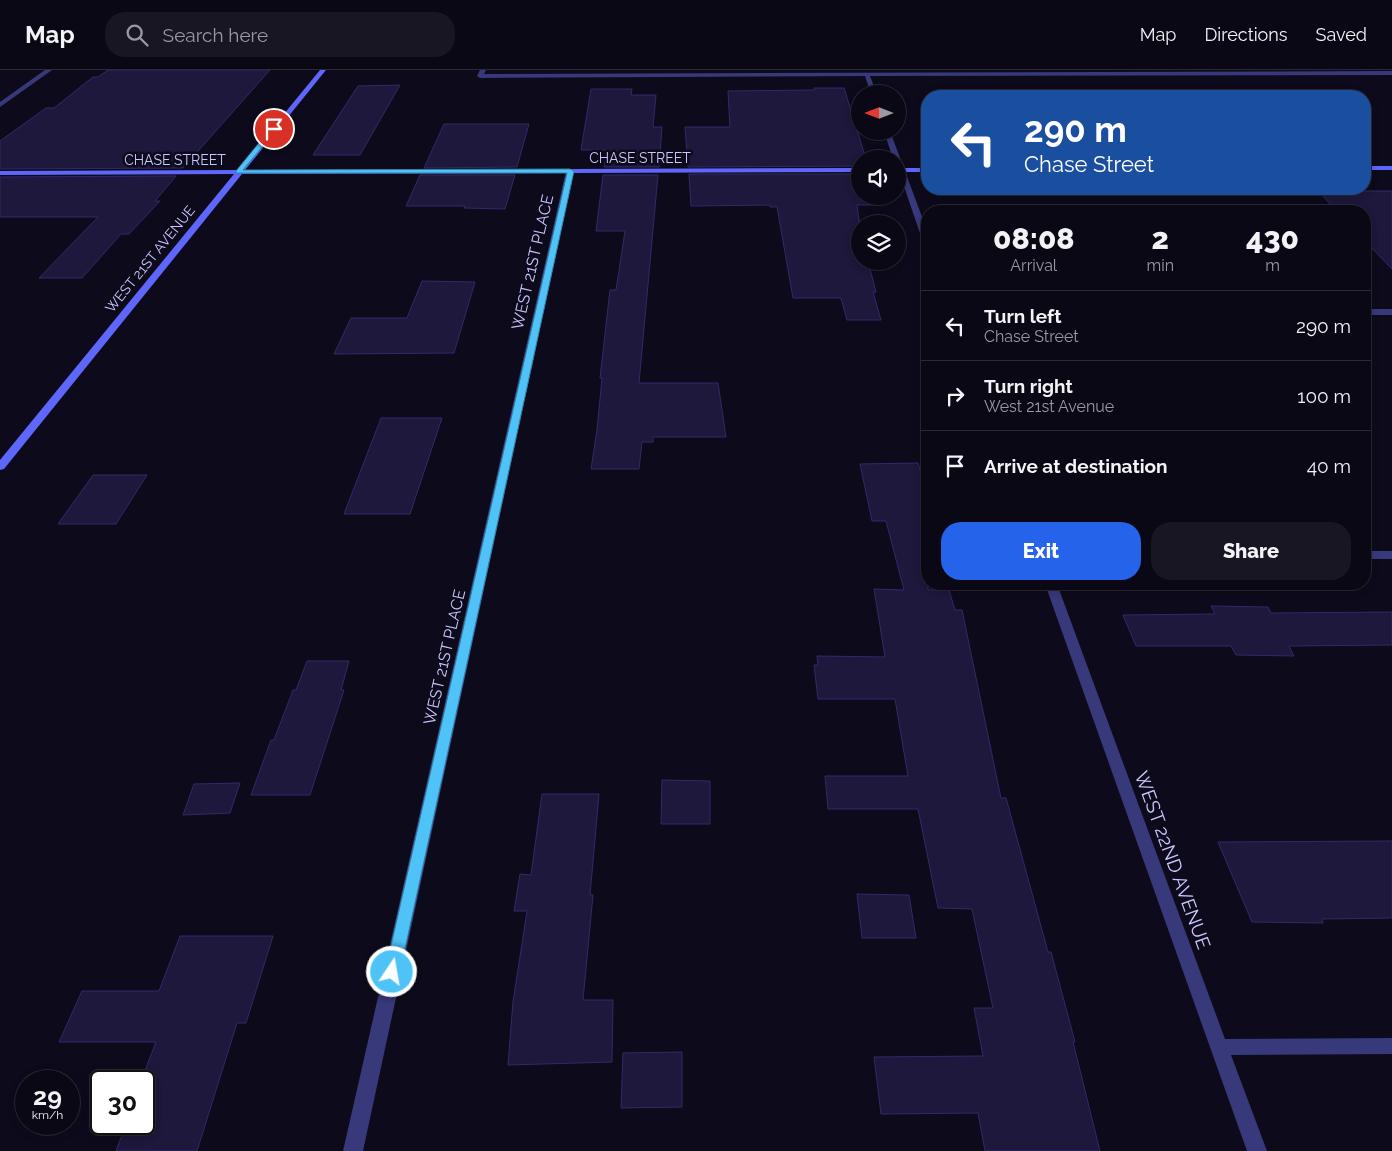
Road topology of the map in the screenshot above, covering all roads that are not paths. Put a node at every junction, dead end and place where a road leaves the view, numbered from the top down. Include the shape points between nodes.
1 (49, 70) edge
2 (323, 70) edge
3 (481, 73) edge
4 (1392, 73) edge
5 (868, 75) junction
6 (871, 85) edge
7 (0, 105) edge
8 (1371, 168) edge
9 (1392, 168) edge
10 (851, 170) edge
11 (906, 170) edge
12 (921, 170) edge
13 (570, 171) junction
14 (238, 172) junction
15 (0, 173) edge
16 (906, 188) edge
17 (921, 227) edge
18 (1371, 312) edge
19 (1392, 312) edge
20 (0, 467) edge
21 (1371, 555) edge
22 (1392, 555) edge
23 (1053, 590) edge
24 (1392, 1046) edge
25 (1220, 1047) junction
26 (353, 1151) edge
27 (1257, 1151) edge

1 - 7 street
2 - 14 street, WEST 21ST AVENUE
3 - 5 street
4 - 5 street
5 - 6 street
8 - 9 street
10 - 13 street, CHASE STREET
11 - 12 street
13 - 14 street, CHASE STREET
13 - 26 street, WEST 21ST PLACE
14 - 15 street, CHASE STREET
14 - 20 street, WEST 21ST AVENUE
16 - 17 street
18 - 19 street
21 - 22 street
23 - 25 street, WEST 22ND AVENUE
24 - 25 street
25 - 27 street, WEST 22ND AVENUE

